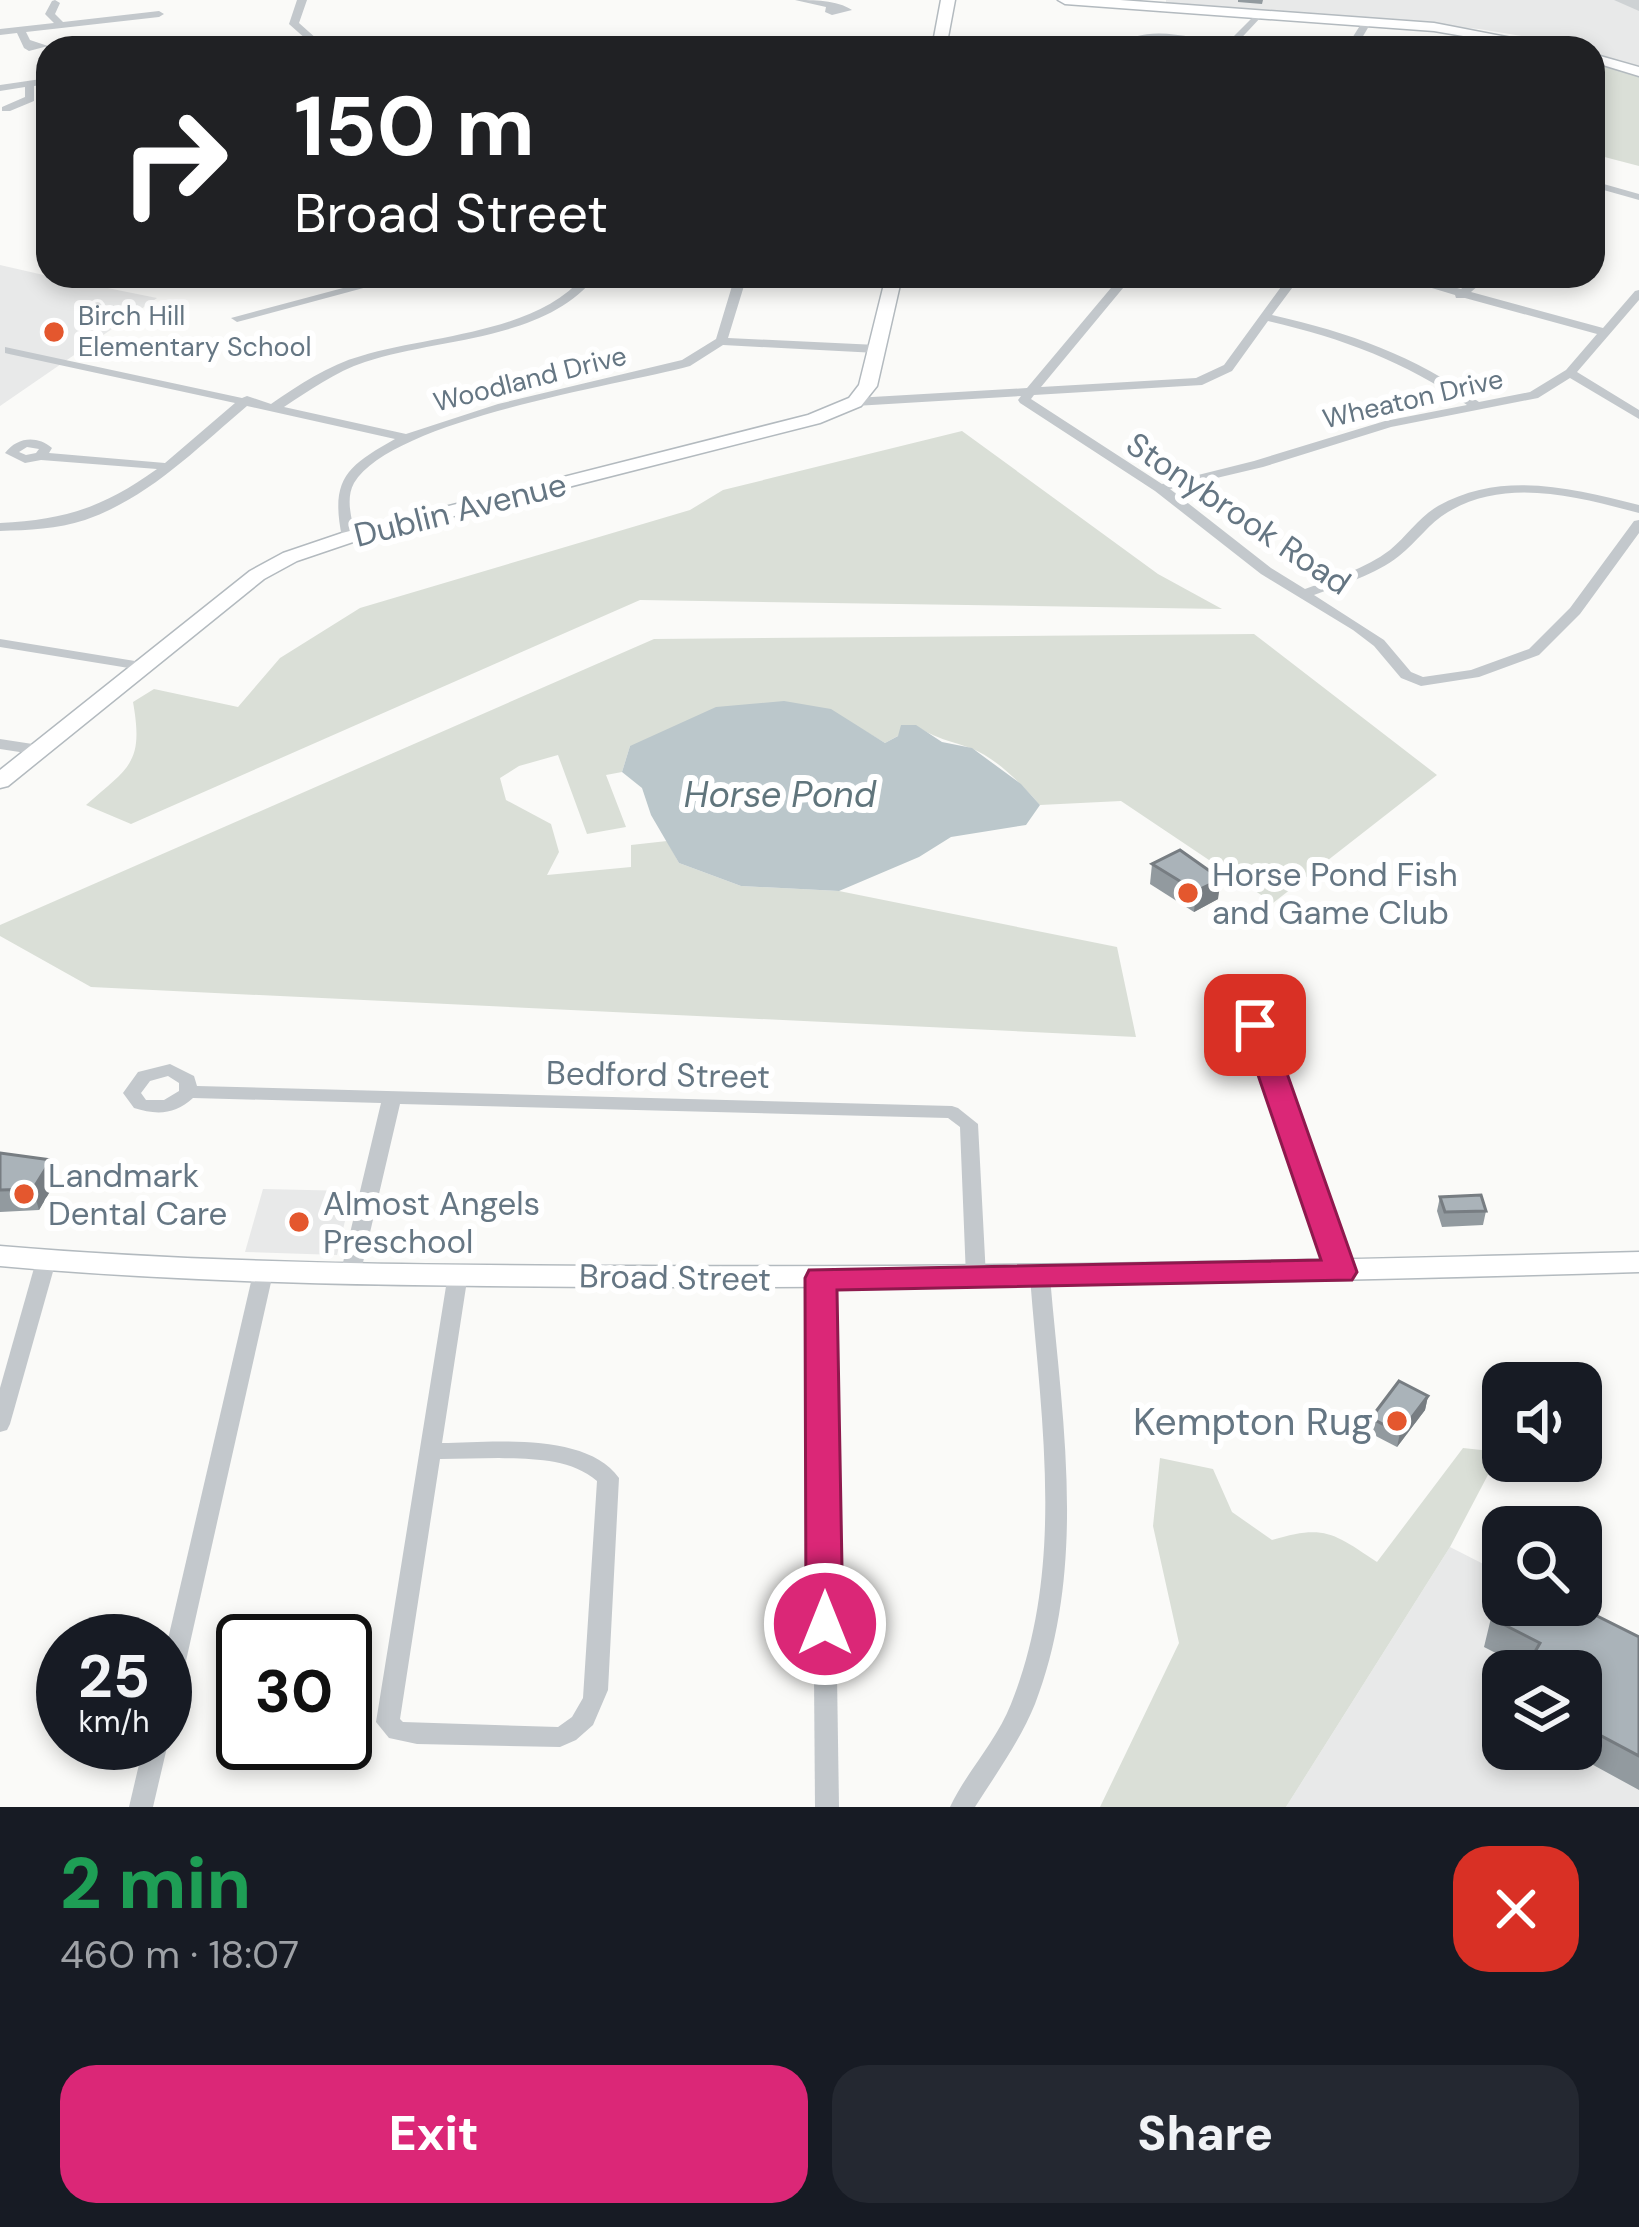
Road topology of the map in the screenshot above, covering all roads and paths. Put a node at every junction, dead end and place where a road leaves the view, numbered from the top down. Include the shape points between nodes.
1 (302, 0) edge
2 (800, 0) edge
3 (948, 0) edge
4 (1065, 0) edge
5 (1082, 1) edge
6 (55, 3) dead end
7 (1155, 3) edge
8 (832, 5) dead end
9 (159, 14) dead end
10 (1259, 14) junction
11 (1367, 21) junction
12 (62, 25) junction
13 (0, 32) edge
14 (308, 36) edge
15 (941, 36) edge
16 (1238, 36) edge
17 (1358, 36) edge
18 (1497, 36) edge
19 (1605, 62) edge
20 (1639, 72) edge
21 (36, 85) edge
22 (30, 87) junction
23 (0, 88) edge
24 (7, 109) dead end
25 (1605, 188) edge
26 (1639, 197) edge
27 (348, 288) edge
28 (584, 288) edge
29 (737, 288) edge
30 (891, 288) edge
31 (1117, 288) edge
32 (1286, 288) edge
33 (1436, 288) edge
34 (1470, 288) edge
35 (1639, 293) edge
36 (1460, 296) junction
37 (1265, 317) junction
38 (237, 318) dead end
39 (1604, 332) junction
40 (721, 341) junction
41 (9, 350) dead end
42 (877, 350) junction
43 (1570, 374) junction
44 (1028, 394) junction
45 (247, 400) junction
46 (855, 402) junction
47 (276, 406) junction
48 (1478, 407) junction
49 (1639, 415) edge
50 (405, 437) junction
51 (40, 456) dead end
52 (163, 466) junction
53 (1160, 488) junction
54 (1639, 509) edge
55 (1639, 524) edge
56 (0, 527) edge
57 (349, 537) junction
58 (1303, 594) junction
59 (0, 643) edge
60 (141, 666) junction
61 (0, 744) edge
62 (39, 750) junction
63 (0, 781) edge
64 (1255, 1025) dead end
65 (188, 1092) dead end
66 (392, 1097) junction
67 (0, 1256) edge
68 (46, 1261) junction
69 (1639, 1262) edge
70 (264, 1269) junction
71 (352, 1271) junction
72 (1341, 1272) junction
73 (458, 1274) junction
74 (976, 1277) junction
75 (1040, 1277) junction
76 (821, 1278) junction
77 (0, 1424) edge
78 (430, 1451) junction
79 (185, 1614) edge
80 (150, 1770) edge
81 (141, 1807) edge
82 (827, 1807) edge
83 (962, 1807) edge

1 - 14 street via 294,24
2 - 8 street
3 - 15 street
4 - 5 street
5 - 7 street
6 - 12 street via 50,14
7 - 10 street
9 - 12 street
10 - 11 street
10 - 16 street
11 - 17 street
11 - 18 street
12 - 13 street via 24,36
19 - 20 street
21 - 22 street
22 - 23 street
22 - 24 street via 30,99
25 - 26 street
27 - 38 street
28 - 47 street via 555,310 332,370
29 - 40 street
30 - 42 street
31 - 44 street
32 - 37 street
33 - 36 street
34 - 36 street
35 - 39 street, Wheaton Drive
36 - 39 street
37 - 44 street via 1228,368 1198,382
37 - 48 street via 1402,356
39 - 43 street, Wheaton Drive
40 - 42 street
40 - 50 street, Woodland Drive via 665,370
41 - 45 street
42 - 46 street
43 - 48 street, Wheaton Drive via 1534,395
43 - 49 street
44 - 46 street
44 - 53 street, Stonybrook Road via 1024,400 1036,412
45 - 47 street
45 - 52 street
46 - 57 street, Dublin Avenue
47 - 50 street
48 - 53 street, Wheaton Drive
50 - 57 street, Woodland Drive via 352,475 343,506
51 - 52 street
52 - 56 street via 105,510 42,527
53 - 58 street, Stonybrook Road
54 - 58 street via 1553,490 1481,493 1439,510 1374,565
55 - 58 street, Stonybrook Road via 1551,639 1512,662 1421,682 1358,627
57 - 60 street, Dublin Avenue via 272,566
59 - 60 street
60 - 62 street, Dublin Avenue
61 - 62 street
62 - 63 street, Dublin Avenue
64 - 72 street
65 - 66 street, Bedford Street
66 - 71 street
66 - 74 street, Bedford Street via 952,1112 969,1124
67 - 68 street, Broad Street
68 - 70 street, Broad Street
68 - 77 street
69 - 72 street, Broad Street
70 - 71 street, Broad Street
70 - 79 street
71 - 73 street, Broad Street
72 - 75 street, Broad Street
73 - 76 street, Broad Street
73 - 78 street
74 - 75 street, Broad Street
74 - 76 street, Broad Street
75 - 83 street via 1055,1464 1054,1582 1024,1702
76 - 82 street
78 - 78 street via 388,1722 417,1734 560,1737 580,1727 597,1690 608,1478 568,1455
80 - 81 street

